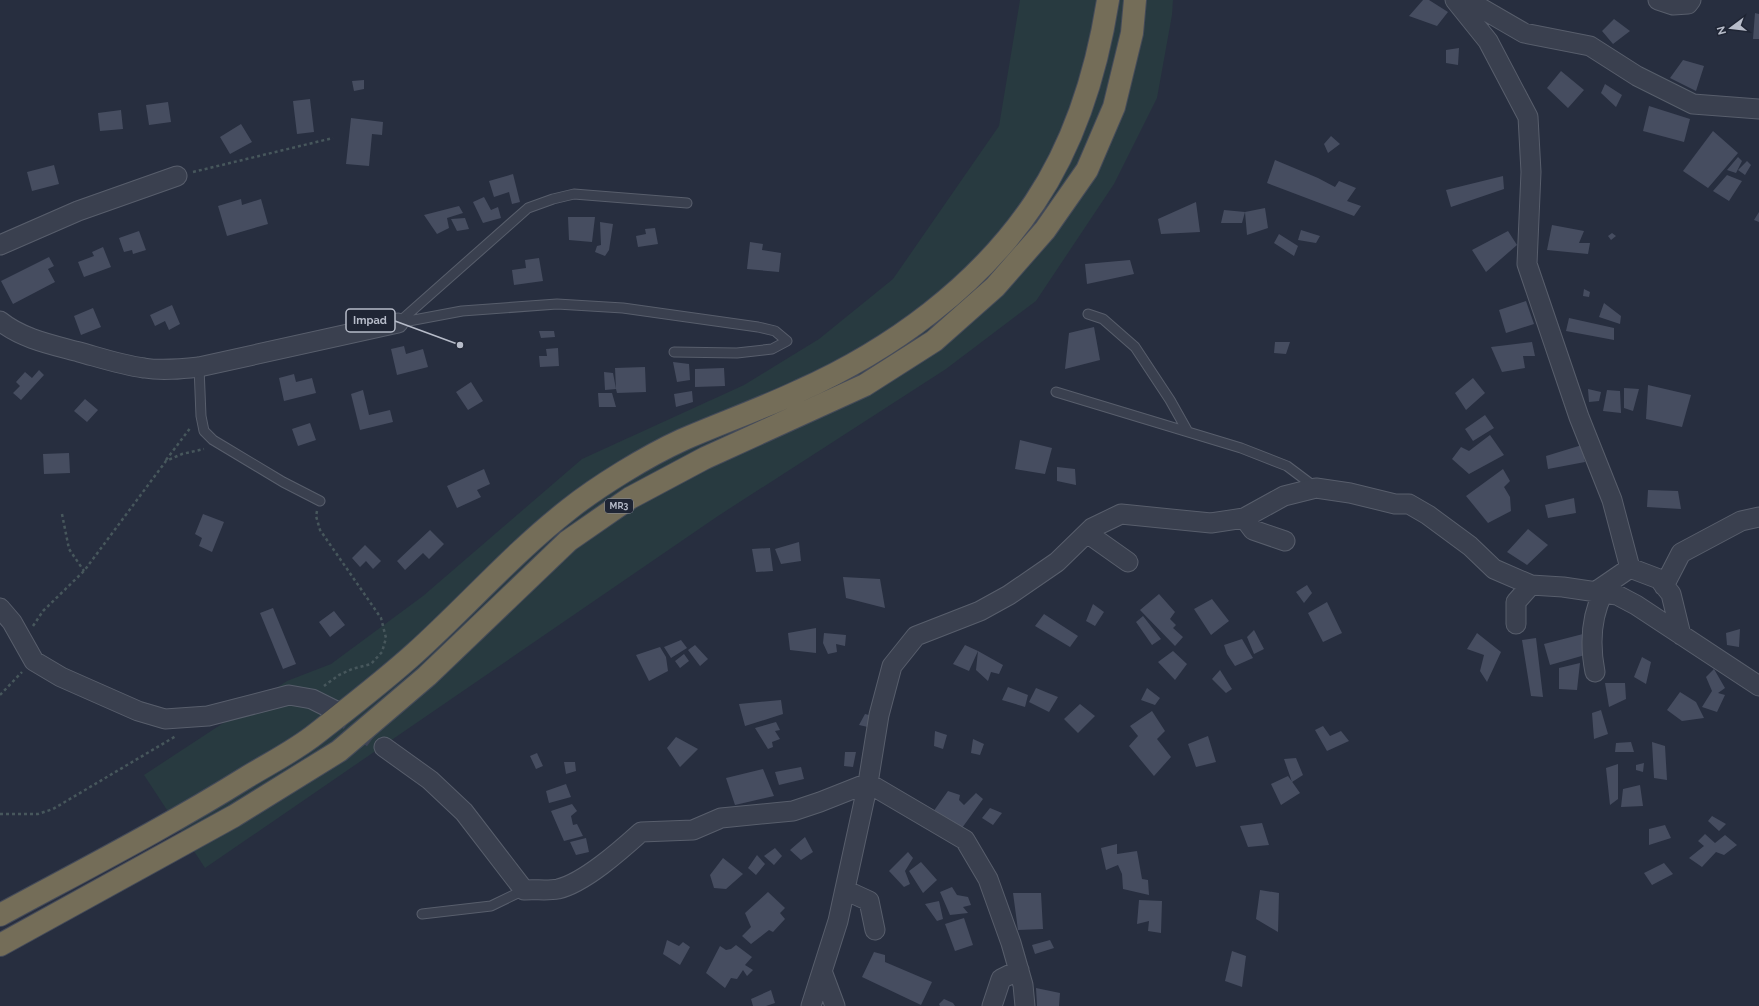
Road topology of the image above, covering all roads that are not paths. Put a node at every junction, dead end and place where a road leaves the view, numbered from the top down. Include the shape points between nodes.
1 (1108, 0) edge
2 (1135, 0) edge
3 (1455, 0) edge
4 (1467, 0) edge
5 (1658, 0) edge
6 (1690, 0) edge
7 (1759, 109) edge
8 (177, 176) road end
9 (687, 203) dead end
10 (0, 245) edge
11 (1088, 314) dead end
12 (0, 321) edge
13 (398, 322) junction
14 (674, 352) dead end
15 (199, 367) junction
16 (1056, 392) dead end
17 (1188, 432) junction
18 (1316, 488) junction
19 (320, 501) road end
20 (1759, 517) edge
21 (1244, 518) junction
22 (1087, 533) junction
23 (1285, 541) dead end
24 (1681, 554) junction
25 (1128, 562) dead end
26 (1637, 571) junction
27 (1531, 585) junction
28 (1664, 586) junction
29 (1599, 593) junction
30 (0, 608) edge
31 (1516, 624) dead end
32 (1681, 635) junction
33 (1595, 672) dead end
34 (1759, 686) edge
35 (334, 710) tunnel mouth
36 (384, 747) tunnel mouth
37 (868, 783) junction
38 (524, 890) junction
39 (845, 890) junction
40 (422, 914) dead end
41 (0, 915) edge
42 (875, 930) dead end
43 (0, 945) edge
44 (1019, 970) junction
45 (822, 971) junction
46 (810, 1006) edge
47 (835, 1006) edge
48 (992, 1006) edge
49 (1025, 1006) edge

1 - 41 highway, MR3 via 1102,38 1084,102 1060,157 1036,202 997,251 918,324 872,353 802,390 678,442 619,475 569,509 414,654 313,736 207,802
2 - 43 highway, MR3 via 1132,32 1114,107 1087,170 1045,230 995,287 934,341 865,385 706,458 630,498 568,541 427,676 339,751 234,816
3 - 26 street via 1488,41 1528,117 1531,172 1527,264 1579,417
4 - 7 street via 1524,33 1590,46 1637,76 1693,104
5 - 6 street via 1673,5 1688,4
8 - 10 street via 78,211
9 - 13 lane via 574,194 528,208
11 - 17 lane via 1103,319 1135,346
12 - 15 street via 7,327 38,340 120,364 146,369
13 - 14 lane via 462,311 557,304 623,308 758,326 775,331 787,341 772,349 737,353
13 - 15 street
15 - 19 lane via 200,409 204,431 227,449
16 - 17 lane
17 - 18 lane via 1241,448 1287,466
18 - 21 street via 1284,496
18 - 27 street via 1395,504 1409,504 1470,546 1494,569
20 - 24 street via 1741,521
21 - 22 street via 1211,523 1121,514
21 - 23 street via 1253,530
22 - 25 street
22 - 37 street via 1057,562 1025,585 980,611 916,636 892,666 885,688
24 - 26 street
24 - 28 street
26 - 28 street via 1659,579
26 - 29 street
27 - 29 street
27 - 31 street via 1516,602
28 - 32 street via 1671,594
29 - 32 street via 1617,595
29 - 33 street via 1593,622 1592,656
30 - 35 street via 12,622 34,660 61,677 138,710 165,718 208,716 289,695 312,699
32 - 34 street
36 - 38 street via 430,780 464,812
37 - 38 street via 793,811 721,818 693,830 641,832 580,880 558,889
37 - 39 street
37 - 44 street via 965,840 988,879
38 - 40 lane via 491,906
39 - 42 street via 869,901
39 - 45 street
44 - 48 street via 1001,980
44 - 49 street
45 - 46 street
45 - 47 street

